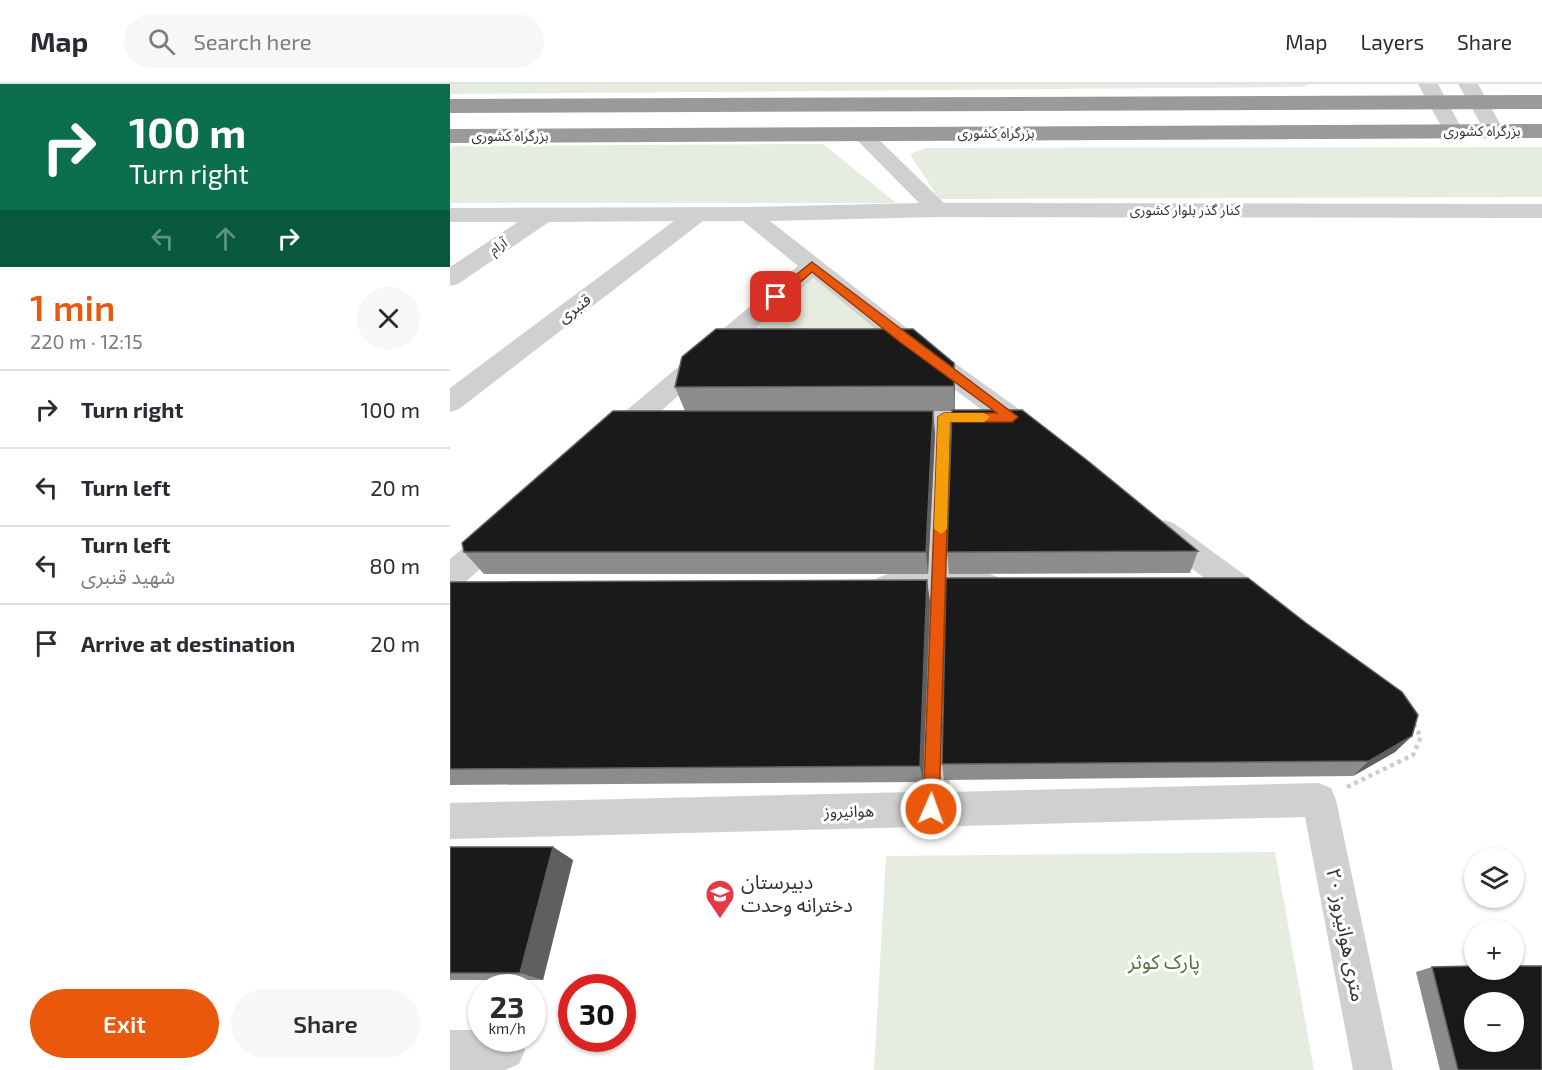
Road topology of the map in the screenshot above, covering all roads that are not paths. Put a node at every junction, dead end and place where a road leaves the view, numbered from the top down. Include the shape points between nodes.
1 (1334, 84) edge
2 (1537, 84) edge
3 (1542, 85) edge
4 (1433, 93) edge
5 (1473, 93) edge
6 (1240, 103) junction
7 (1387, 103) junction
8 (1542, 103) edge
9 (450, 106) edge
10 (1542, 126) edge
11 (1399, 131) junction
12 (1453, 131) junction
13 (1494, 131) junction
14 (1542, 131) edge
15 (861, 133) junction
16 (450, 136) edge
17 (938, 210) junction
18 (1542, 211) edge
19 (450, 214) edge
20 (545, 214) junction
21 (698, 214) junction
22 (748, 214) junction
23 (812, 266) junction
24 (450, 278) edge
25 (904, 339) junction
26 (870, 340) edge
27 (756, 343) edge
28 (721, 344) junction
29 (450, 402) edge
30 (1012, 417) junction
31 (665, 421) edge
32 (631, 422) junction
33 (594, 453) edge
34 (1059, 453) edge
35 (522, 515) edge
36 (1144, 516) edge
37 (458, 586) edge
38 (939, 586) junction
39 (1009, 586) edge
40 (856, 587) edge
41 (1276, 614) edge
42 (1319, 800) joint
43 (931, 809) junction
44 (450, 821) edge
45 (450, 1050) edge
46 (468, 1050) edge
47 (1372, 1070) edge

1 - 6 highway via 1280,100
2 - 3 highway
4 - 5 highway, بزرگراه کشوری
4 - 7 highway, بزرگراه کشوری
4 - 12 street
5 - 8 highway, بزرگراه کشوری
5 - 13 street
6 - 7 highway, بزرگراه کشوری
6 - 9 highway, بزرگراه کشوری
7 - 11 highway via 1407,110 1415,120 1414,125
8 - 10 highway via 1528,109 1528,116
11 - 12 highway, بزرگراه کشوری
11 - 15 highway, بزرگراه کشوری
12 - 13 highway, بزرگراه کشوری
13 - 14 highway, بزرگراه کشوری
15 - 16 highway, بزرگراه کشوری
15 - 17 street
17 - 18 street, کنار گذر بلوار کشوری
17 - 22 street, کنار گذر بلوار کشوری
19 - 20 street, کنار گذر بلوار کشوری
20 - 21 street, کنار گذر بلوار کشوری
20 - 24 street, آرام
21 - 22 street, کنار گذر بلوار کشوری
21 - 29 street, قنبری
22 - 23 street
23 - 25 street
23 - 28 street
25 - 26 street
25 - 30 street
27 - 28 street
28 - 32 street
30 - 34 street
30 - 38 street via 932,417
31 - 32 street
32 - 33 street
35 - 37 street
36 - 41 street
38 - 39 street
38 - 40 street
38 - 43 street
42 - 43 street, هوانیروز
42 - 47 street, ۲۰ متری هوانیروز
43 - 44 street, هوانیروز
45 - 46 street

